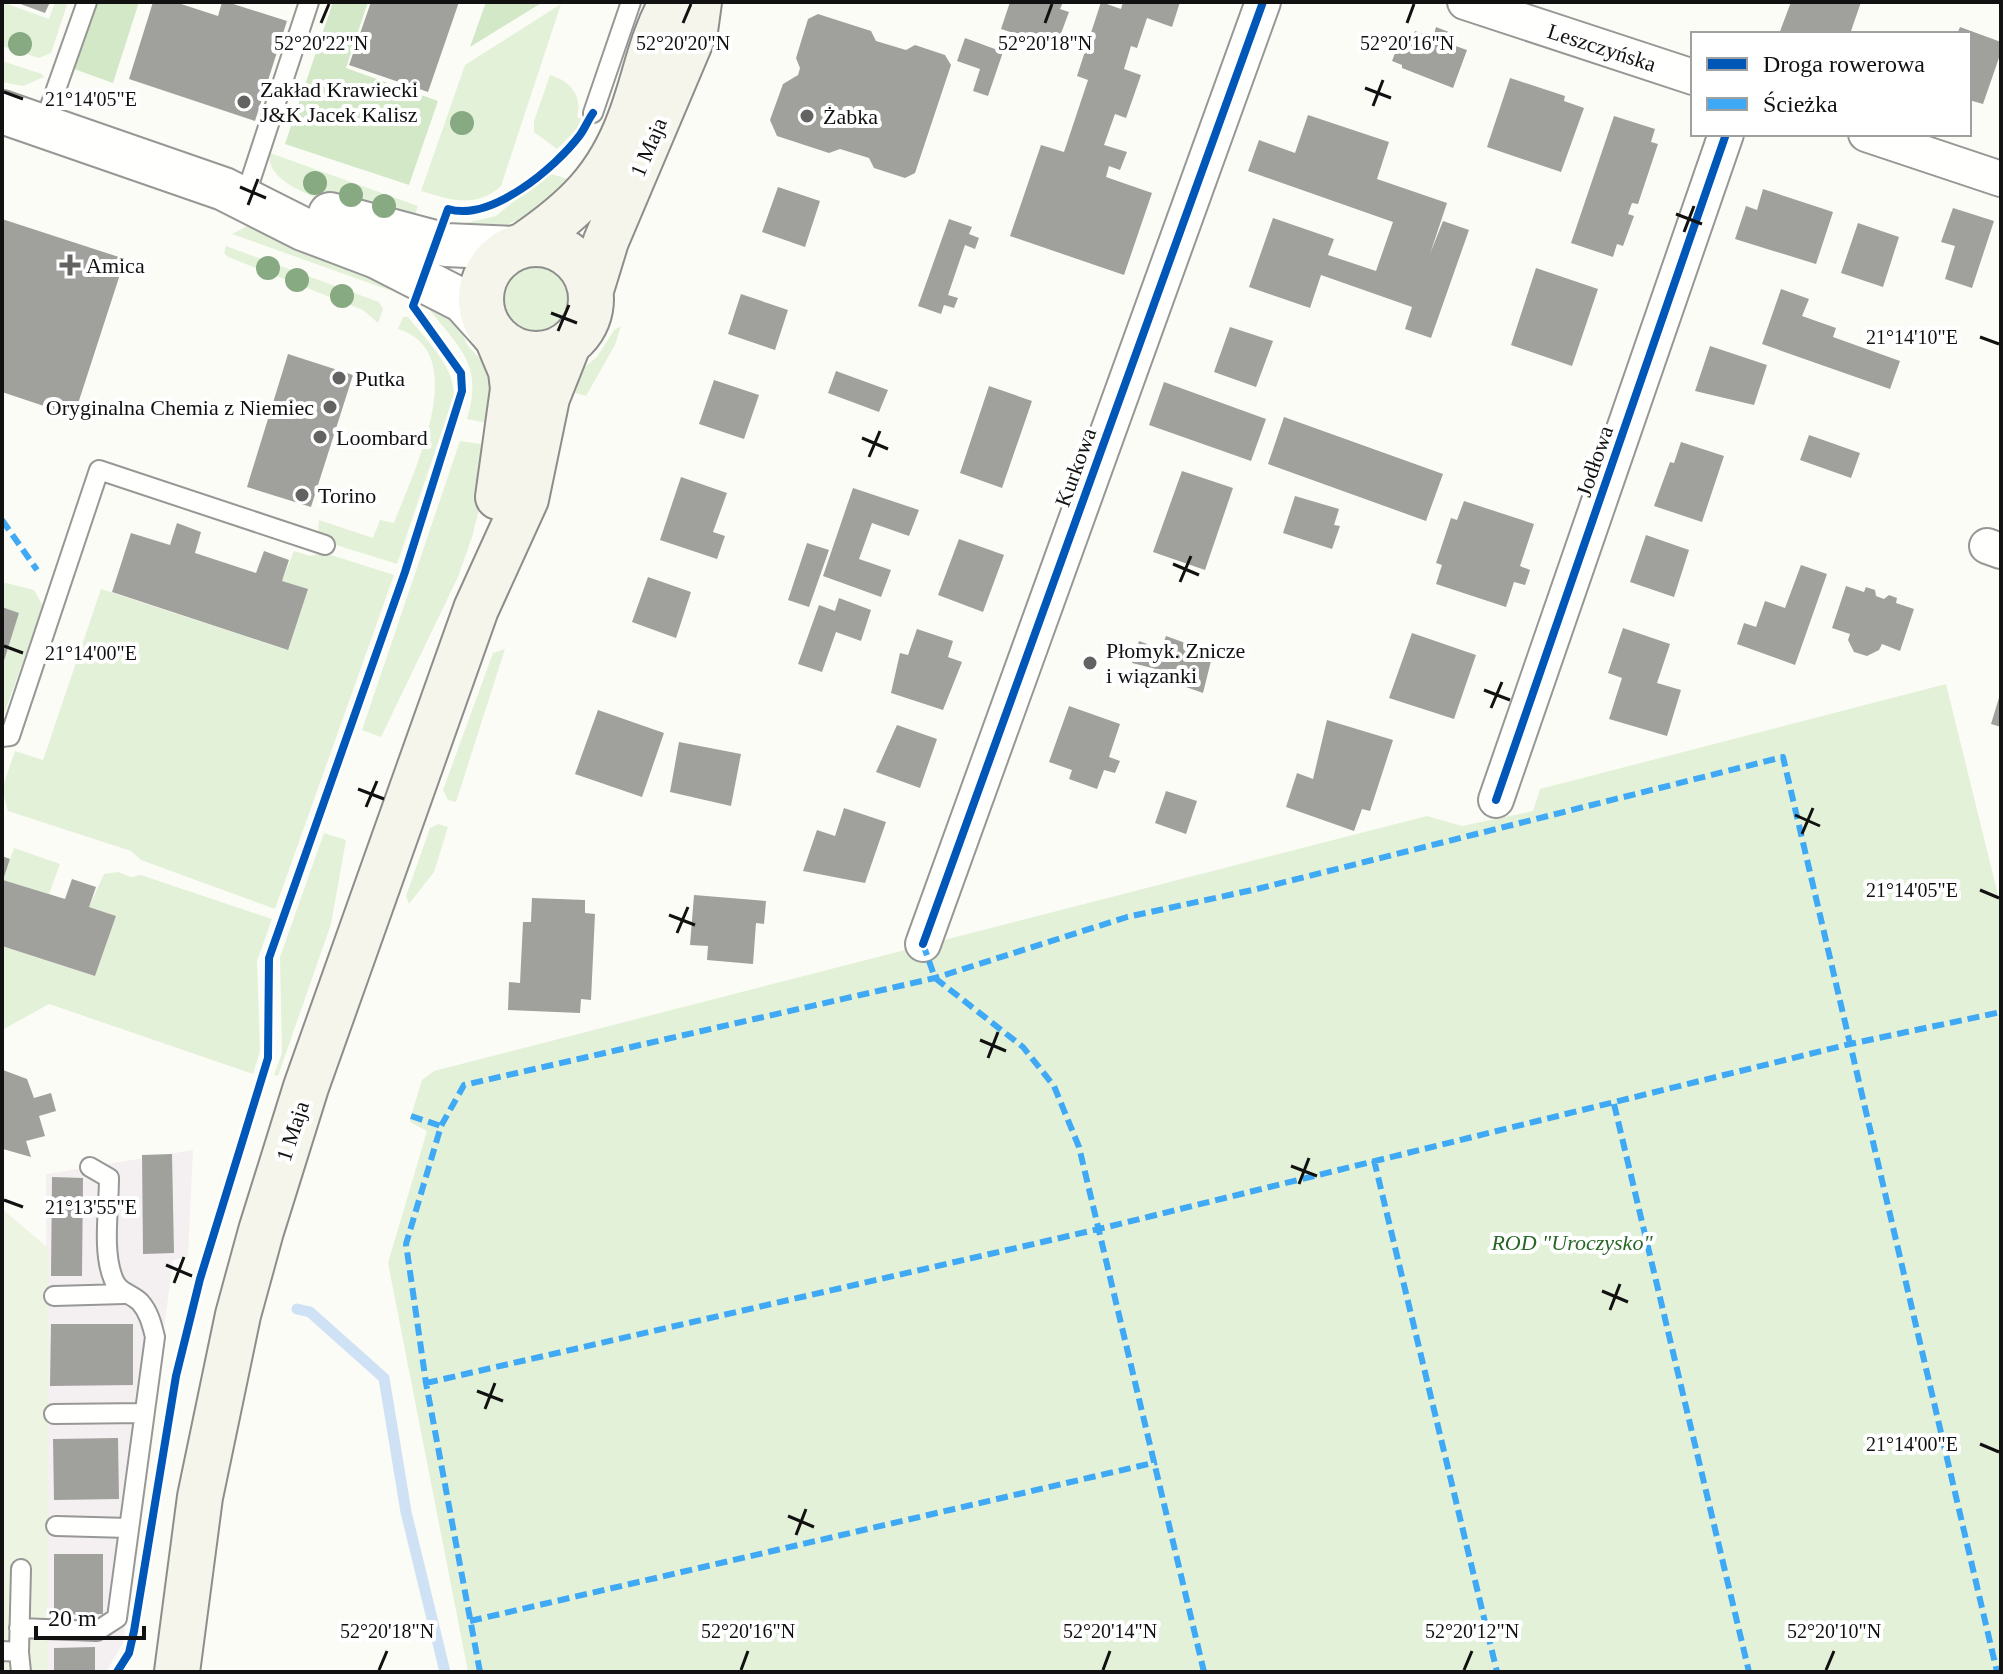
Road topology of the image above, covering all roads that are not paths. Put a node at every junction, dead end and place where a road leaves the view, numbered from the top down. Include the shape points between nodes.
1 (87, 2) edge
2 (309, 2) edge
3 (631, 2) edge
4 (672, 2) edge
5 (699, 2) edge
6 (1263, 2) edge
7 (1465, 2) edge
8 (1691, 76) edge
9 (2, 112) edge
10 (593, 113) dead end
11 (43, 126) junction
12 (1725, 136) edge
13 (1872, 136) edge
14 (2001, 179) edge
15 (235, 192) junction
16 (518, 246) junction
17 (591, 290) junction
18 (494, 335) junction
19 (568, 345) junction
20 (325, 545) dead end
21 (476, 609) junction
22 (2, 737) edge
23 (1496, 800) dead end
24 (923, 944) dead end
25 (90, 1167) dead end
26 (124, 1294) junction
27 (54, 1296) dead end
28 (144, 1413) junction
29 (54, 1414) dead end
30 (56, 1526) dead end
31 (129, 1528) junction
32 (21, 1569) dead end
33 (19, 1628) junction
34 (10, 1651) edge
35 (21, 1672) edge
36 (177, 1672) edge

1 - 11 lane
2 - 15 lane
3 - 10 lane
4 - 16 main road, 1 Maja via 610,162 579,204
5 - 17 main road, 1 Maja via 695,31 606,241
6 - 24 street, Kurkowa
7 - 8 street, Leszczyńska
9 - 11 street
11 - 15 street
12 - 23 street, Jodłowa
13 - 14 street
15 - 16 street via 446,245
15 - 18 street via 303,229 377,257 463,301
16 - 17 main road via 547,244 572,257
16 - 18 main road via 487,272 481,290 483,314
17 - 19 main road via 587,322
18 - 19 main road via 509,348 534,355
18 - 21 main road, 1 Maja via 511,371 513,389
19 - 21 main road, 1 Maja via 547,398 526,499
20 - 22 lane via 99,470 10,736
21 - 36 main road, 1 Maja via 306,1087 261,1231 200,1497
25 - 26 lane via 109,1178 109,1258 113,1280
26 - 27 lane
26 - 28 lane via 139,1301 155,1337
28 - 29 lane
28 - 31 lane
30 - 31 lane
31 - 33 lane via 117,1618 108,1627
32 - 33 lane
33 - 34 lane
34 - 35 lane

